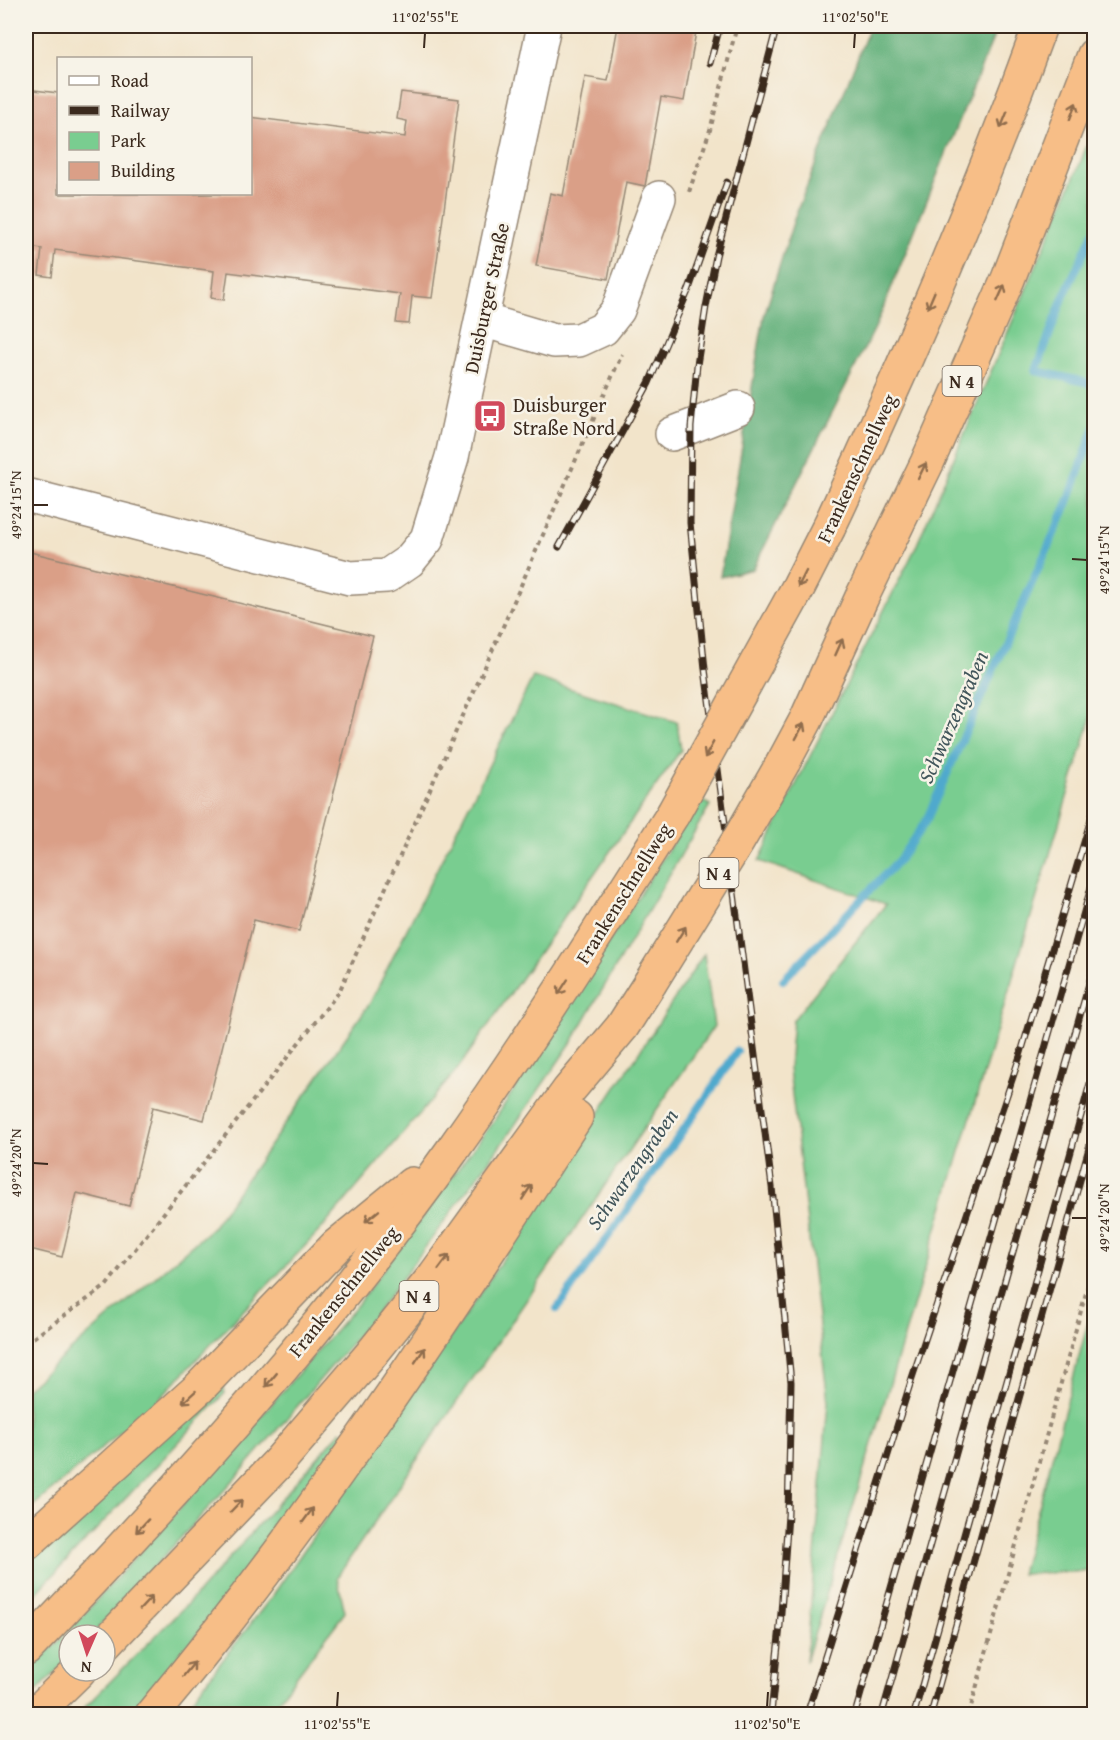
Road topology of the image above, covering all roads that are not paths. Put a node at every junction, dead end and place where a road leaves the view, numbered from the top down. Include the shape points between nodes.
1 (544, 26) edge
2 (1040, 26) edge
3 (1095, 55) edge
4 (673, 196) road end
5 (482, 320) junction
6 (738, 408) dead end
7 (672, 434) dead end
8 (26, 495) edge
9 (622, 1027) junction
10 (450, 1153) junction
11 (26, 1544) edge
12 (117, 1631) edge
13 (26, 1649) edge
14 (67, 1683) edge
15 (35, 1714) edge
16 (152, 1714) edge

1 - 5 street, Duisburger Straße
2 -> 10 highway, Frankenschnellweg, bridge via 964,223 876,427 794,596 673,814 530,1038
9 -> 3 highway, N 4, bridge via 738,841 815,700 1008,279
4 - 5 street via 618,310 603,329 579,339 554,340
5 - 8 street, Duisburger Straße via 453,457 426,539 409,561 387,576 350,578
6 - 7 street
12 -> 9 highway, N 4 via 277,1464 369,1358 435,1275 569,1090
16 -> 9 highway via 293,1536 420,1355 586,1102
10 -> 11 highway via 336,1246 199,1388
10 -> 13 highway, Frankenschnellweg via 348,1288 248,1408
14 - 15 highway

